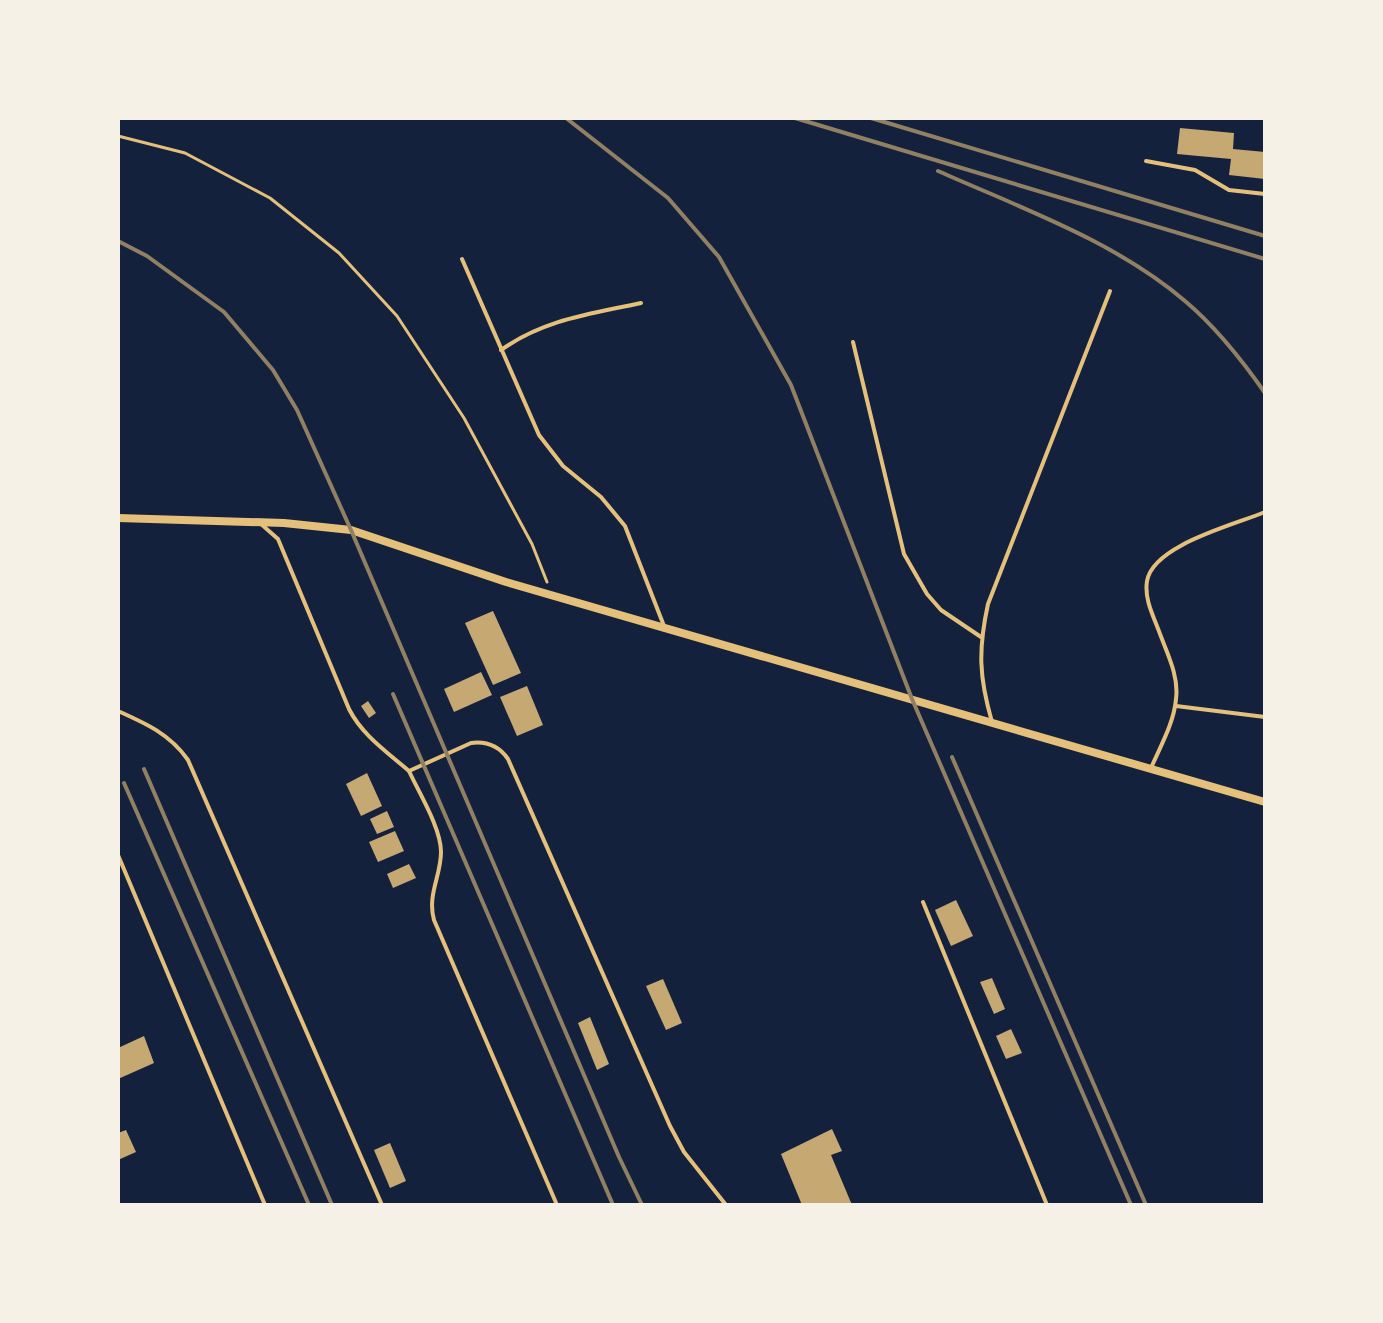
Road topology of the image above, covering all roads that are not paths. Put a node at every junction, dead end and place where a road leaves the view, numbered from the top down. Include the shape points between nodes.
1 (1146, 161) dead end
2 (1265, 194) edge
3 (462, 259) dead end
4 (1110, 291) dead end
5 (641, 303) dead end
6 (853, 342) dead end
7 (501, 350) junction
8 (1265, 512) edge
9 (118, 518) edge
10 (259, 522) junction
11 (664, 626) junction
12 (981, 637) junction
13 (1175, 706) junction
14 (118, 711) edge
15 (1265, 717) edge
16 (993, 725) junction
17 (1151, 768) junction
18 (409, 771) junction
19 (1265, 802) edge
20 (118, 855) edge
21 (923, 902) dead end
22 (265, 1205) edge
23 (382, 1205) edge
24 (557, 1205) edge
25 (726, 1205) edge
26 (1047, 1205) edge

1 - 2 lane via 1195,170 1229,190
3 - 7 lane
4 - 12 lane via 999,576
5 - 7 lane via 553,322
6 - 12 lane via 904,554 941,610
7 - 11 lane via 550,451 615,510 625,526
8 - 13 lane via 1172,549 1153,566 1149,605 1176,680
9 - 10 street
10 - 11 street via 351,530 506,582
10 - 18 lane via 278,539 354,718
11 - 16 street
12 - 16 lane via 981,679
13 - 15 lane
13 - 17 lane
14 - 23 lane via 167,737 188,760
16 - 17 street
17 - 19 street
18 - 24 lane via 440,842 431,896 434,920
18 - 25 lane via 471,743 488,744 503,753 670,1126
20 - 22 lane
21 - 26 lane

